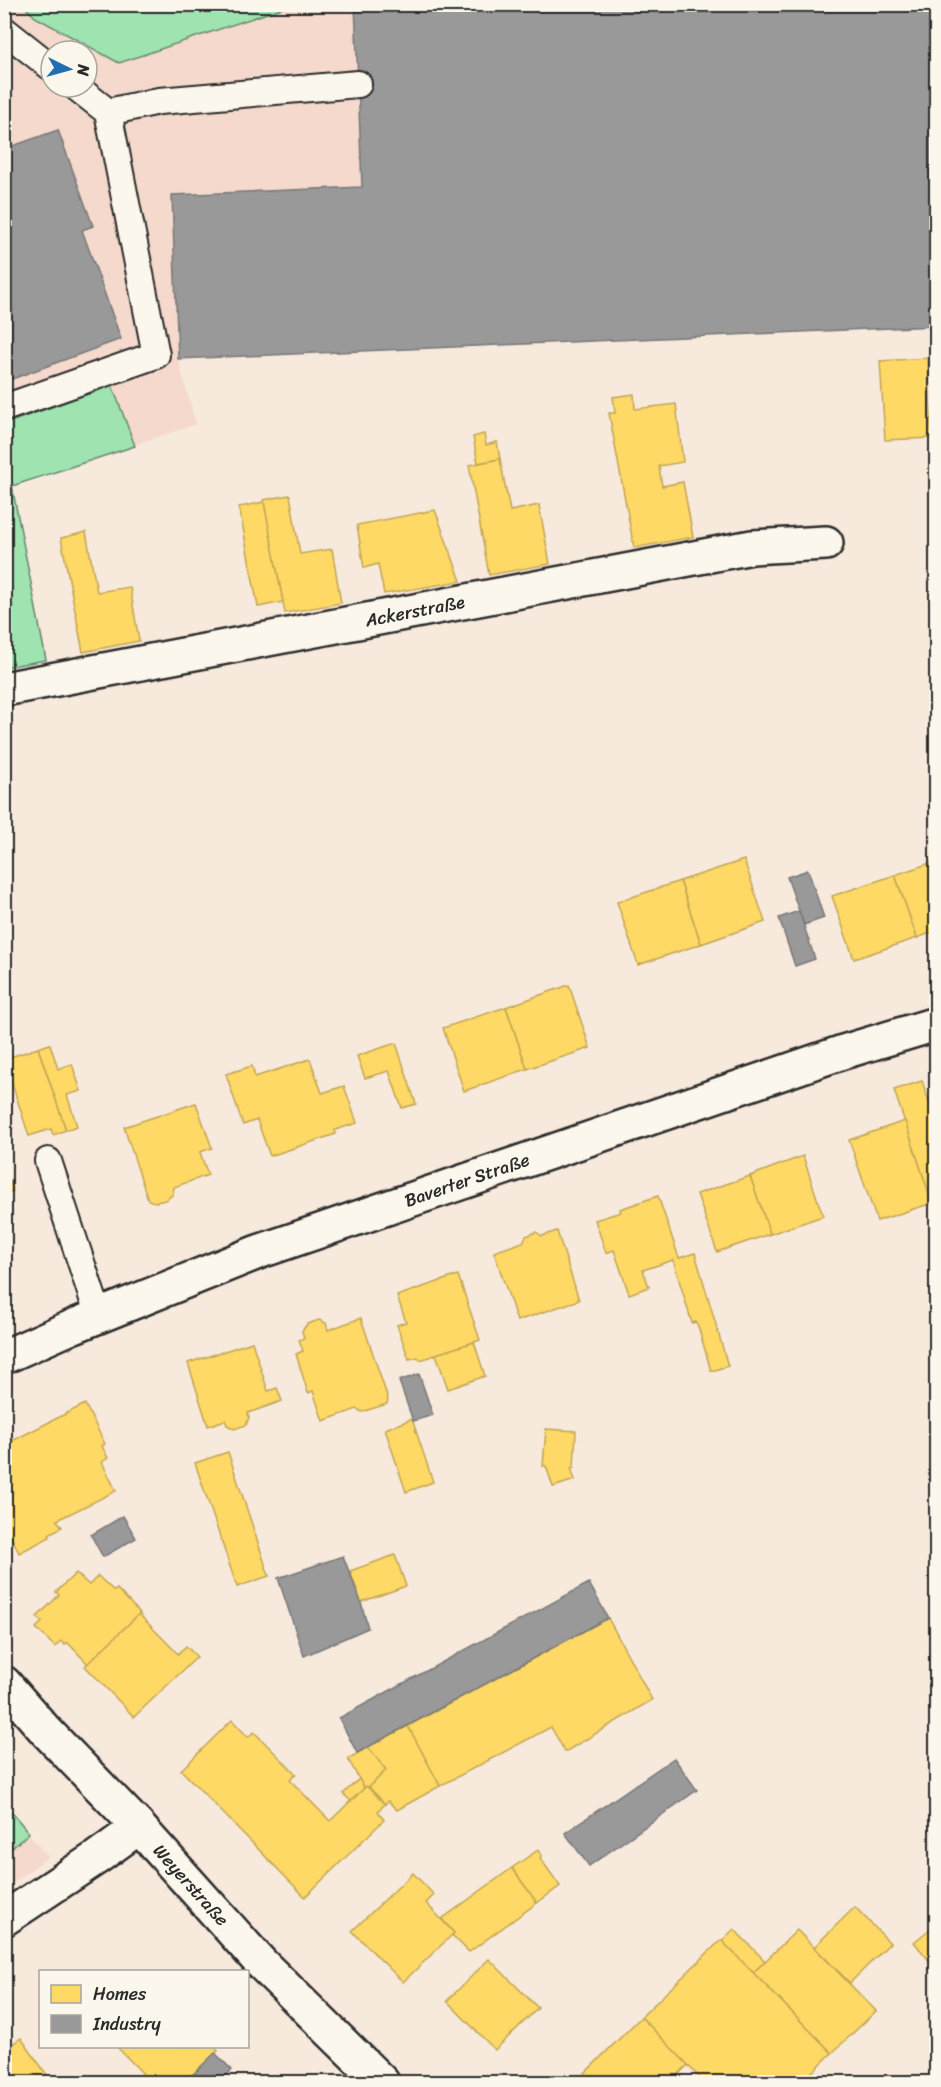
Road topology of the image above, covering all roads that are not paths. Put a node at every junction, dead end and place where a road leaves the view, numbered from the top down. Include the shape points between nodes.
1 (4, 30) edge
2 (39, 58) edge
3 (358, 84) dead end
4 (91, 99) edge
5 (108, 112) junction
6 (4, 408) edge
7 (826, 543) dead end
8 (4, 689) edge
9 (936, 1024) edge
10 (48, 1161) dead end
11 (99, 1317) junction
12 (4, 1357) edge
13 (4, 1683) edge
14 (139, 1827) junction
15 (4, 1919) edge
16 (382, 2082) edge

1 - 2 lane
3 - 5 lane via 159,101
4 - 5 lane
5 - 6 lane via 156,355
7 - 8 main road, Ackerstraße via 752,547
9 - 11 main road, Baverter Straße via 843,1052 258,1252
10 - 11 lane
11 - 12 main road, Baverter Straße
13 - 14 main road, Weyerstraße
14 - 15 main road
14 - 16 main road, Weyerstraße via 261,1963

